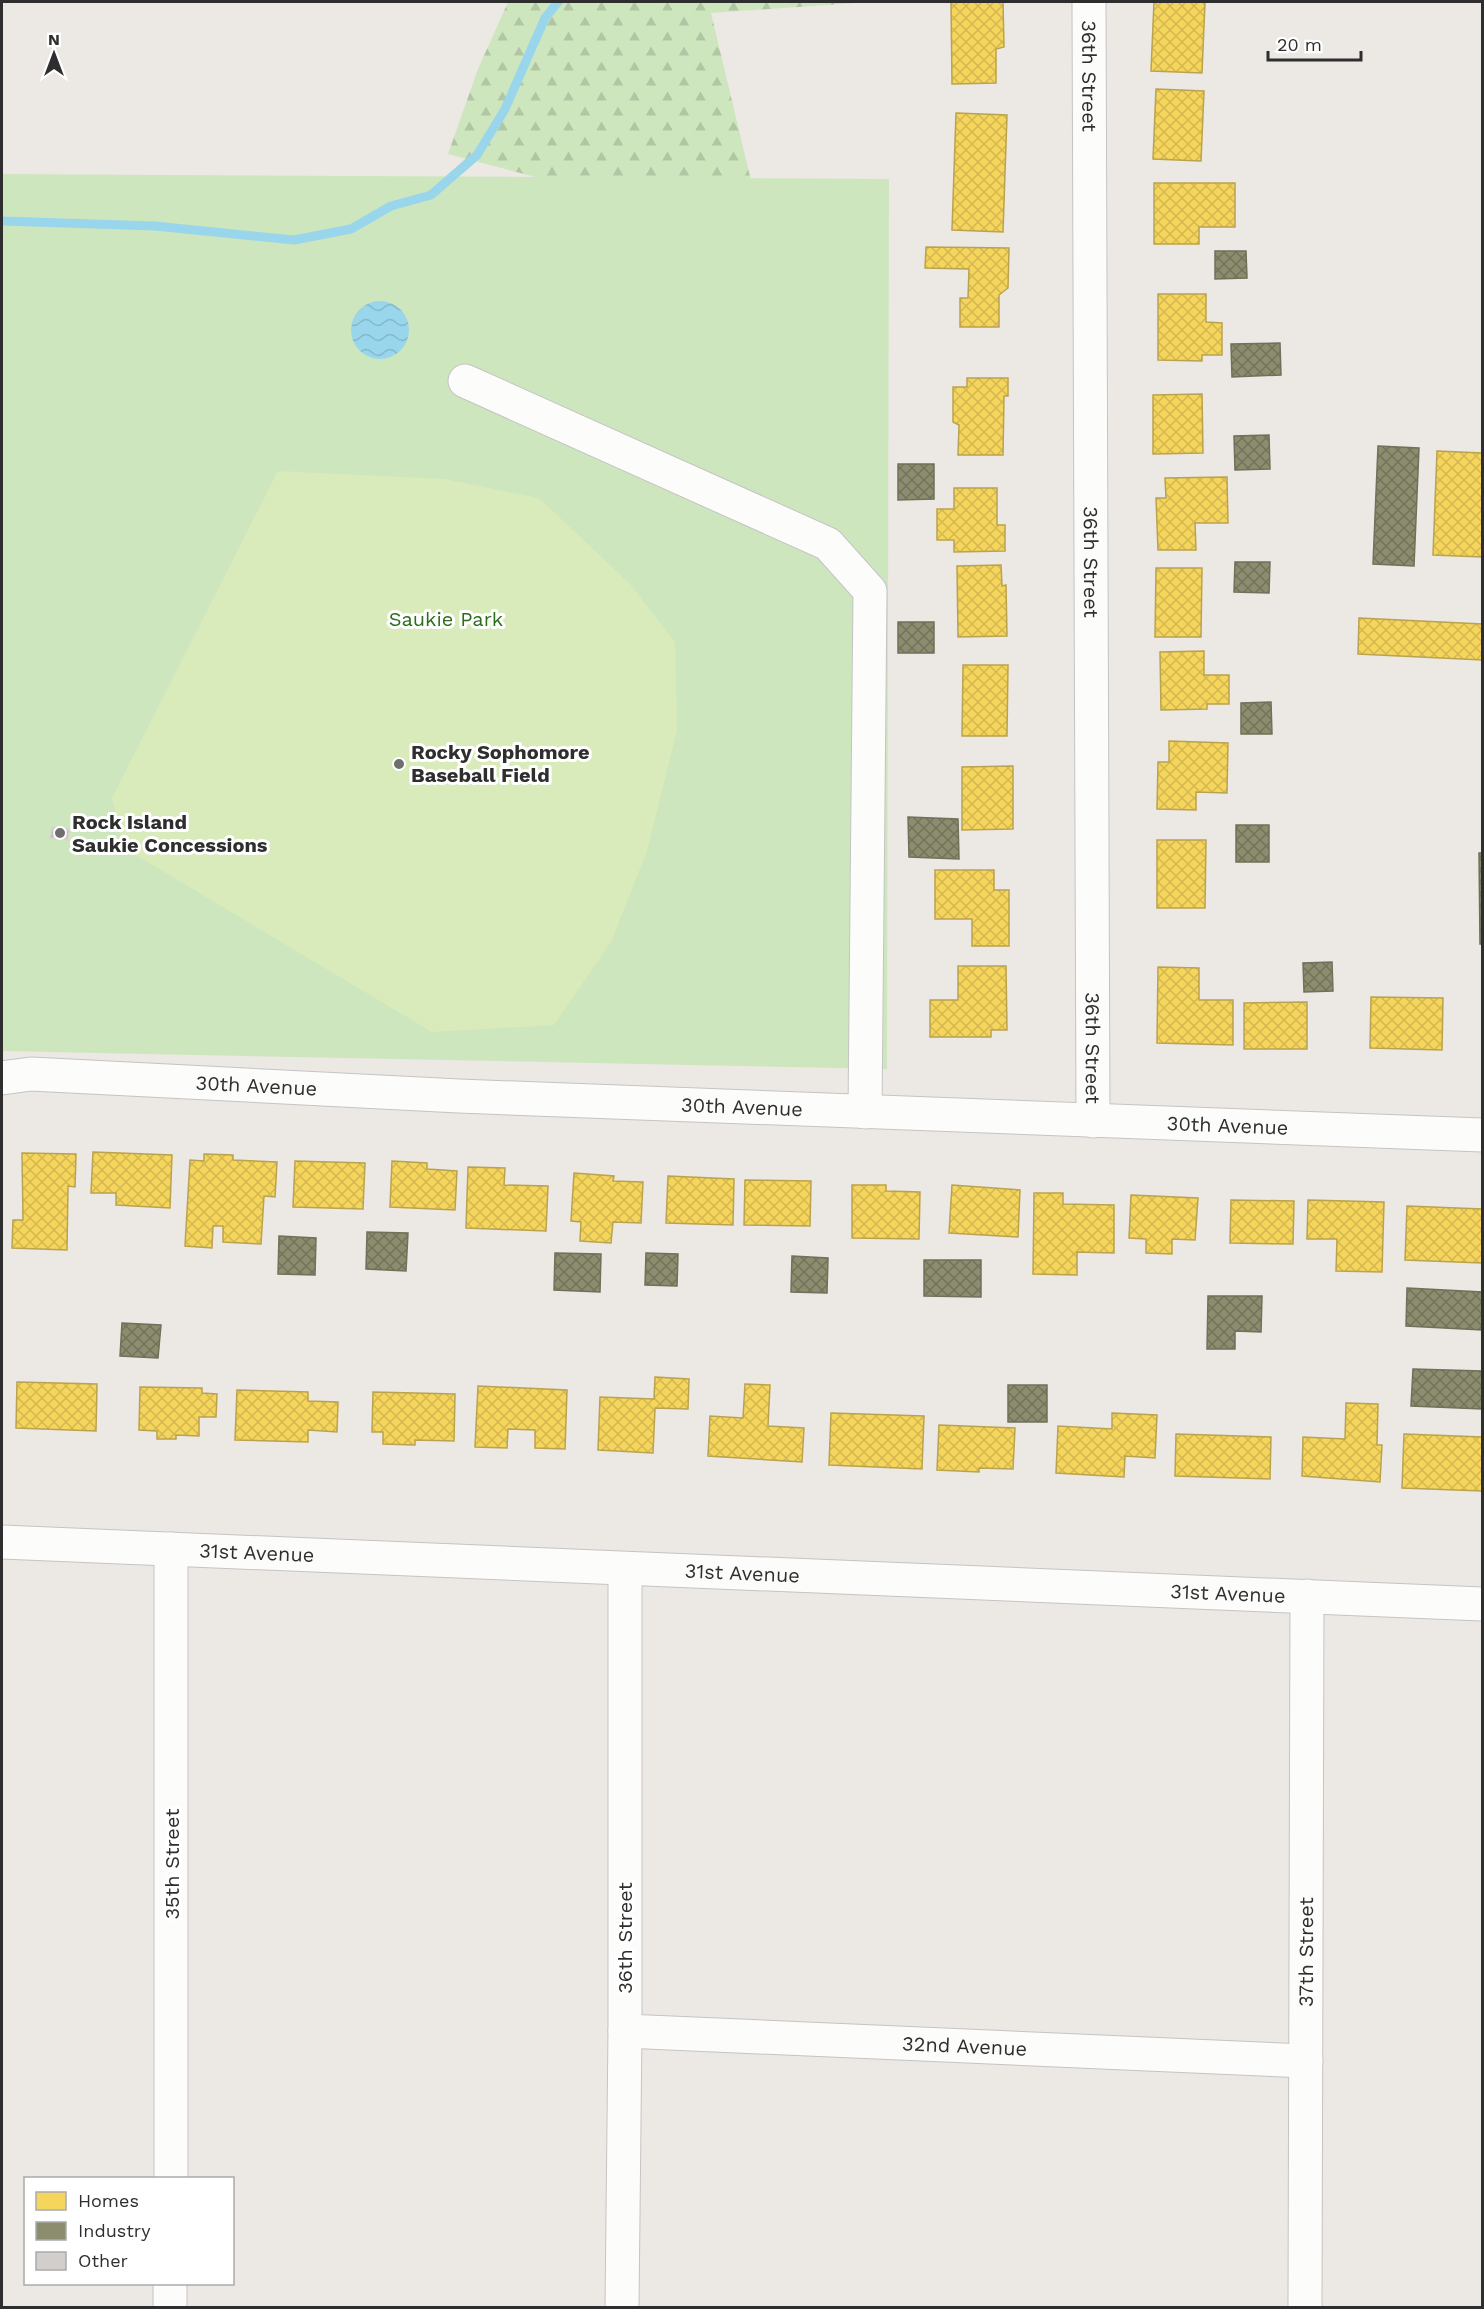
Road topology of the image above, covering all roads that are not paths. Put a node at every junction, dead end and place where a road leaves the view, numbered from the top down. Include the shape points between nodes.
1 (1089, 2) edge
2 (465, 381) dead end
3 (2, 1078) edge
4 (865, 1112) junction
5 (1093, 1121) junction
6 (1482, 1135) edge
7 (2, 1542) edge
8 (171, 1549) junction
9 (625, 1569) junction
10 (1307, 1596) junction
11 (1482, 1604) edge
12 (625, 2031) junction
13 (1306, 2061) junction
14 (171, 2177) edge
15 (170, 2285) edge
16 (170, 2307) edge
17 (622, 2307) edge
18 (1305, 2307) edge

1 - 5 street, 36th Street
2 - 4 street via 828,544 870,591
3 - 4 street, 30th Avenue via 31,1074
4 - 5 street, 30th Avenue
5 - 6 street, 30th Avenue
7 - 8 street, 31st Avenue
8 - 9 street, 31st Avenue
8 - 14 street, 35th Street
9 - 10 street, 31st Avenue
9 - 12 street, 36th Street
10 - 11 street, 31st Avenue
10 - 13 street, 37th Street
12 - 13 street, 32nd Avenue
12 - 17 street, 36th Street
13 - 18 street, 37th Street
15 - 16 street

